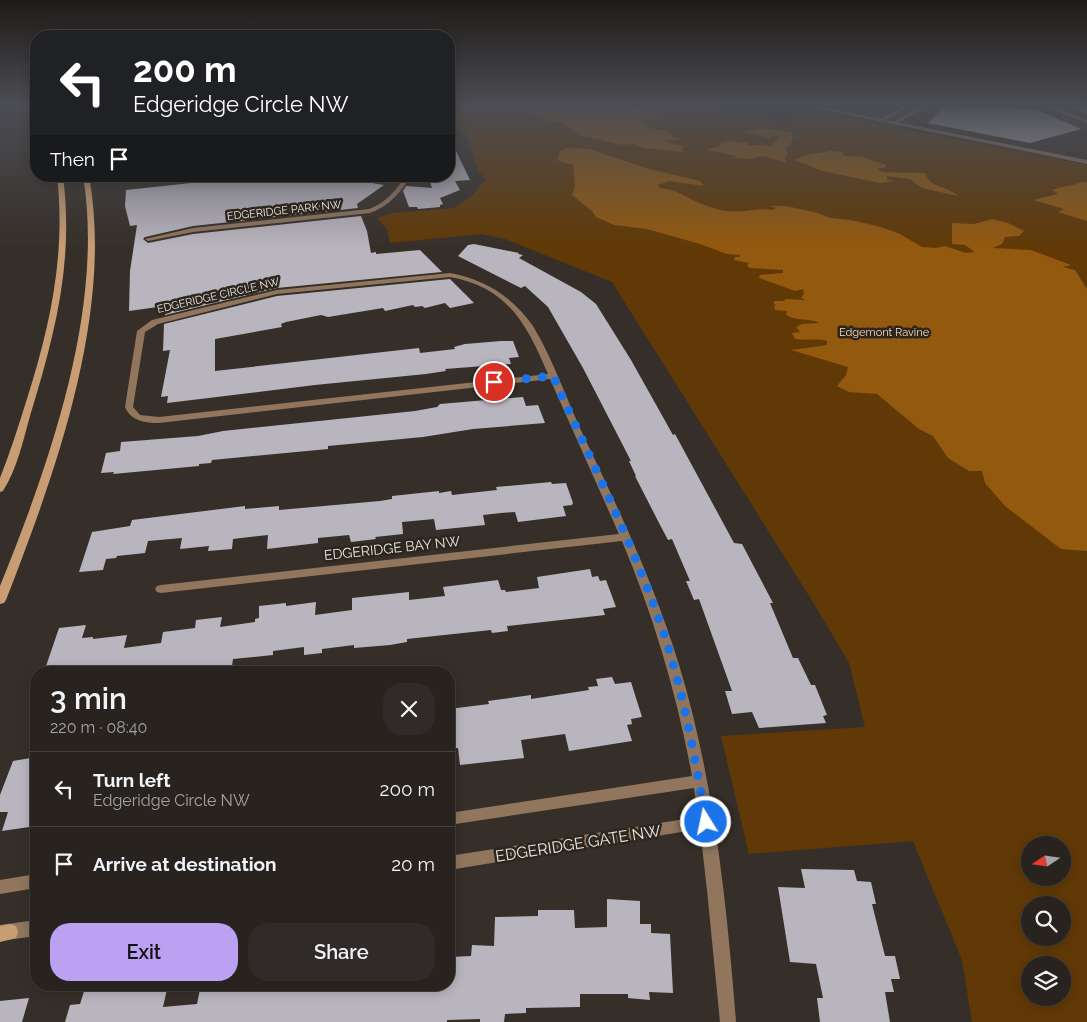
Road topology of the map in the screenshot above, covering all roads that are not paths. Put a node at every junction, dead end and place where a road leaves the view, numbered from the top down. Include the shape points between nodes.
1 (1040, 153) edge
2 (1087, 162) edge
3 (61, 182) edge
4 (87, 182) edge
5 (403, 182) edge
6 (148, 239) dead end
7 (553, 376) junction
8 (0, 489) edge
9 (626, 537) junction
10 (162, 589) dead end
11 (0, 600) edge
12 (699, 782) junction
13 (455, 818) edge
14 (706, 822) junction
15 (455, 862) edge
16 (30, 882) edge
17 (0, 887) edge
18 (30, 929) edge
19 (3, 933) edge
20 (728, 1022) edge

1 - 2 street
3 - 8 main road via 64,216 62,253 45,357
4 - 11 main road via 92,236 82,342 70,398 44,483
5 - 6 street, EDGERIDGE PARK NW via 381,206 370,211 193,230
7 - 7 street, EDGERIDGE CIRCLE NW via 534,333 511,304 464,277 445,275 277,292 155,322 139,335 129,406 132,414 138,417 159,420
7 - 9 street, EDGERIDGE CIRCLE NW
9 - 10 street, EDGERIDGE BAY NW
9 - 12 street, EDGERIDGE CIRCLE NW via 644,578 678,682
12 - 13 street
12 - 14 street, EDGERIDGE CIRCLE NW
14 - 15 street, EDGERIDGE GATE NW
14 - 20 street, EDGERIDGE CIRCLE NW via 712,853
16 - 17 street
18 - 19 street

